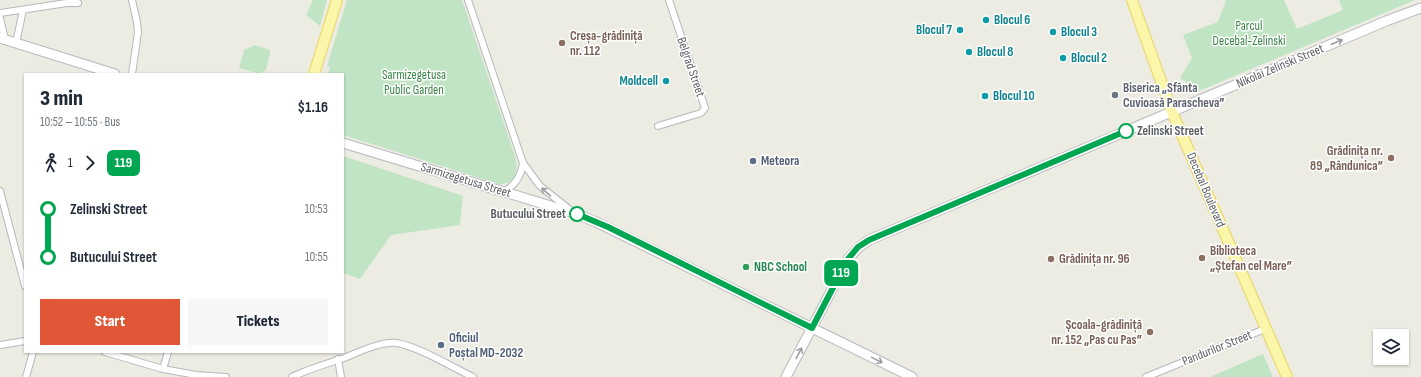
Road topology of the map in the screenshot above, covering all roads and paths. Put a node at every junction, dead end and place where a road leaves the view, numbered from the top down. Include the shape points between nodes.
1 (132, 0) edge
2 (336, 0) edge
3 (468, 0) edge
4 (669, 0) edge
5 (1132, 0) edge
6 (78, 3) dead end
7 (1421, 8) edge
8 (23, 10) junction
9 (0, 13) edge
10 (0, 18) edge
11 (2, 39) edge
12 (16, 43) junction
13 (112, 73) edge
14 (132, 73) edge
15 (314, 73) edge
16 (1172, 112) junction
17 (658, 126) dead end
18 (344, 143) edge
19 (523, 163) junction
20 (0, 191) edge
21 (504, 192) junction
22 (577, 214) junction
23 (24, 282) edge
24 (812, 328) junction
25 (1266, 329) junction
26 (24, 341) edge
27 (0, 346) edge
28 (34, 353) edge
29 (108, 353) edge
30 (168, 353) edge
31 (338, 359) junction
32 (163, 369) junction
33 (26, 377) edge
34 (226, 377) edge
35 (292, 377) edge
36 (341, 377) edge
37 (473, 377) edge
38 (786, 377) edge
39 (912, 377) edge
40 (1146, 377) edge
41 (1287, 377) edge

1 - 14 street via 138,25
2 - 15 main road
3 - 19 street
4 - 17 street, Belgrad Street via 705,108 701,113
5 - 16 main road, Decebal Boulevard
6 - 8 street
16 -> 7 street, Nikolai Zelinski Street
8 - 9 street
8 - 12 street
10 - 11 street
11 - 12 street
12 - 13 street
16 - 24 street, Nikolai Zelinski Street via 869,240 858,247 848,259
16 - 25 main road, Decebal Boulevard
18 - 21 street, Sarmizegetusa Street
19 - 21 street via 518,180
22 -> 19 street via 540,186
20 - 23 street
21 - 22 street, Sarmizegetusa Street
22 - 24 street, Sarmizegetusa Street
38 -> 24 street, Nikolai Zelinski Street
24 -> 39 street, Sarmizegetusa Street
25 - 40 street, Pandurilor Street
25 - 41 main road, Decebal Boulevard
26 - 27 street
28 - 33 street
29 - 32 street
30 - 32 street
31 - 35 street
31 - 36 street
31 - 37 street via 384,344 398,344 416,349
32 - 34 street

